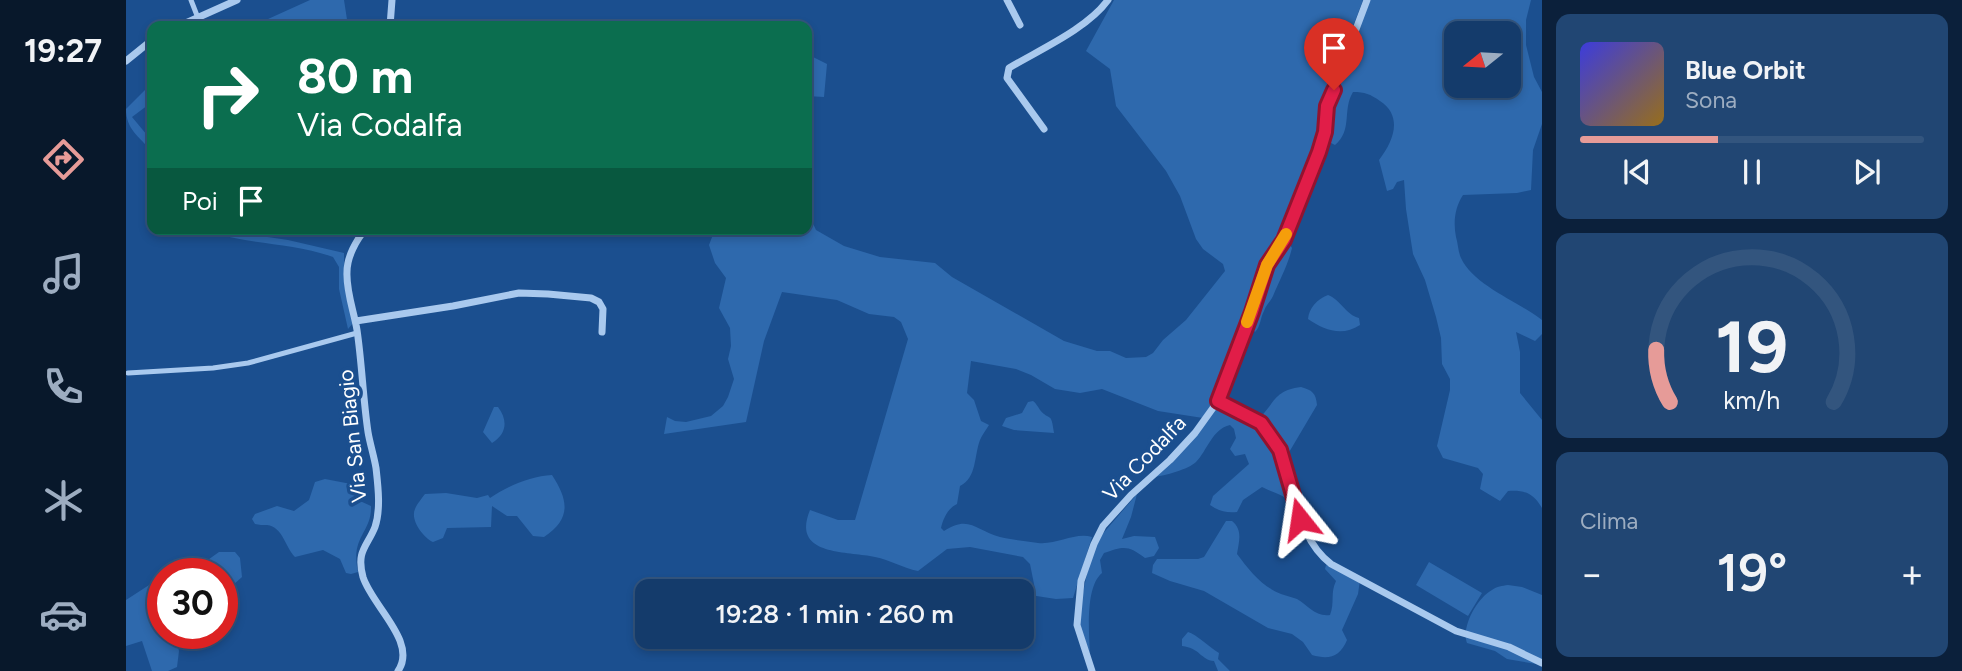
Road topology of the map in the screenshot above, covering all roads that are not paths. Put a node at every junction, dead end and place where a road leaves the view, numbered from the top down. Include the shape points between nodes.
1 (191, 0) edge
2 (237, 0) edge
3 (392, 0) edge
4 (1007, 0) edge
5 (1108, 0) edge
6 (1367, 0) edge
7 (198, 18) junction
8 (191, 21) edge
9 (390, 21) edge
10 (1020, 25) dead end
11 (147, 44) edge
12 (126, 61) edge
13 (1044, 129) dead end
14 (362, 235) edge
15 (356, 321) junction
16 (358, 332) junction
17 (602, 332) dead end
18 (128, 373) dead end
19 (1218, 401) junction
20 (1542, 663) edge
21 (397, 671) edge
22 (1092, 671) edge

1 - 7 lane
2 - 7 street
3 - 9 street
4 - 10 street
5 - 13 street via 1066,35 1009,68 1007,78
6 - 19 street, Via Codalfa via 1327,106 1319,152 1284,240 1267,265
7 - 8 street
11 - 12 street
14 - 15 street, Via San Biagio via 346,272
15 - 16 street, Via San Biagio
15 - 17 street via 519,293 548,294 599,302
16 - 18 lane via 248,363
16 - 21 street, Via San Biagio via 379,507 360,560 377,605 403,643 403,662
19 - 20 street via 1261,423 1280,450 1305,534 1319,555 1456,631
19 - 22 street, Via Codalfa via 1195,433 1103,526 1094,544 1081,581 1077,625

